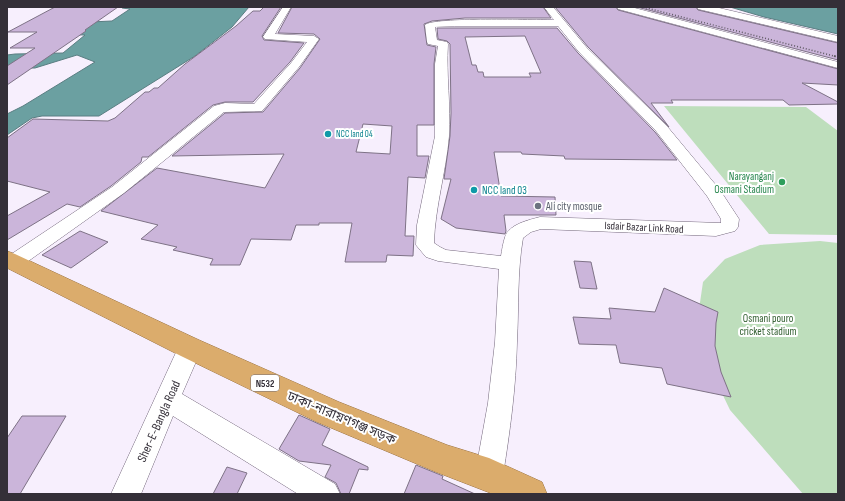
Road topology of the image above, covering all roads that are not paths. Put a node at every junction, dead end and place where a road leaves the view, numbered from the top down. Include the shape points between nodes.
1 (287, 7) edge
2 (548, 7) edge
3 (622, 7) edge
4 (702, 7) edge
5 (561, 23) junction
6 (838, 39) edge
7 (838, 65) edge
8 (10, 260) edge
9 (509, 264) junction
10 (190, 348) junction
11 (168, 399) junction
12 (489, 475) junction
13 (126, 494) edge
14 (325, 494) edge
15 (530, 494) edge

1 - 8 street via 268,37 314,39 258,108 219,109 118,190
2 - 5 street, Isdair Bazar Link Road
3 - 7 street
4 - 6 street
5 - 9 street via 430,25 432,42 443,44 442,136 426,225 425,245 433,252 445,256
5 - 9 street, Isdair Bazar Link Road via 583,50 662,128 714,194 730,219 729,227 716,230 540,224 525,228 514,236
8 - 10 highway, ঢাকা-নারায়ণগঞ্জ সড়ক / N532
9 - 12 street, Isdair Bazar Link Road via 501,403
10 - 11 street, Sher-E-Bangla Road
10 - 12 highway, ঢাকা-নারায়ণগঞ্জ সড়ক / N532 via 328,412 447,461
11 - 13 street, Sher-E-Bangla Road
11 - 14 street
12 - 15 highway, ঢাকা-নারায়ণগঞ্জ সড়ক / N532

